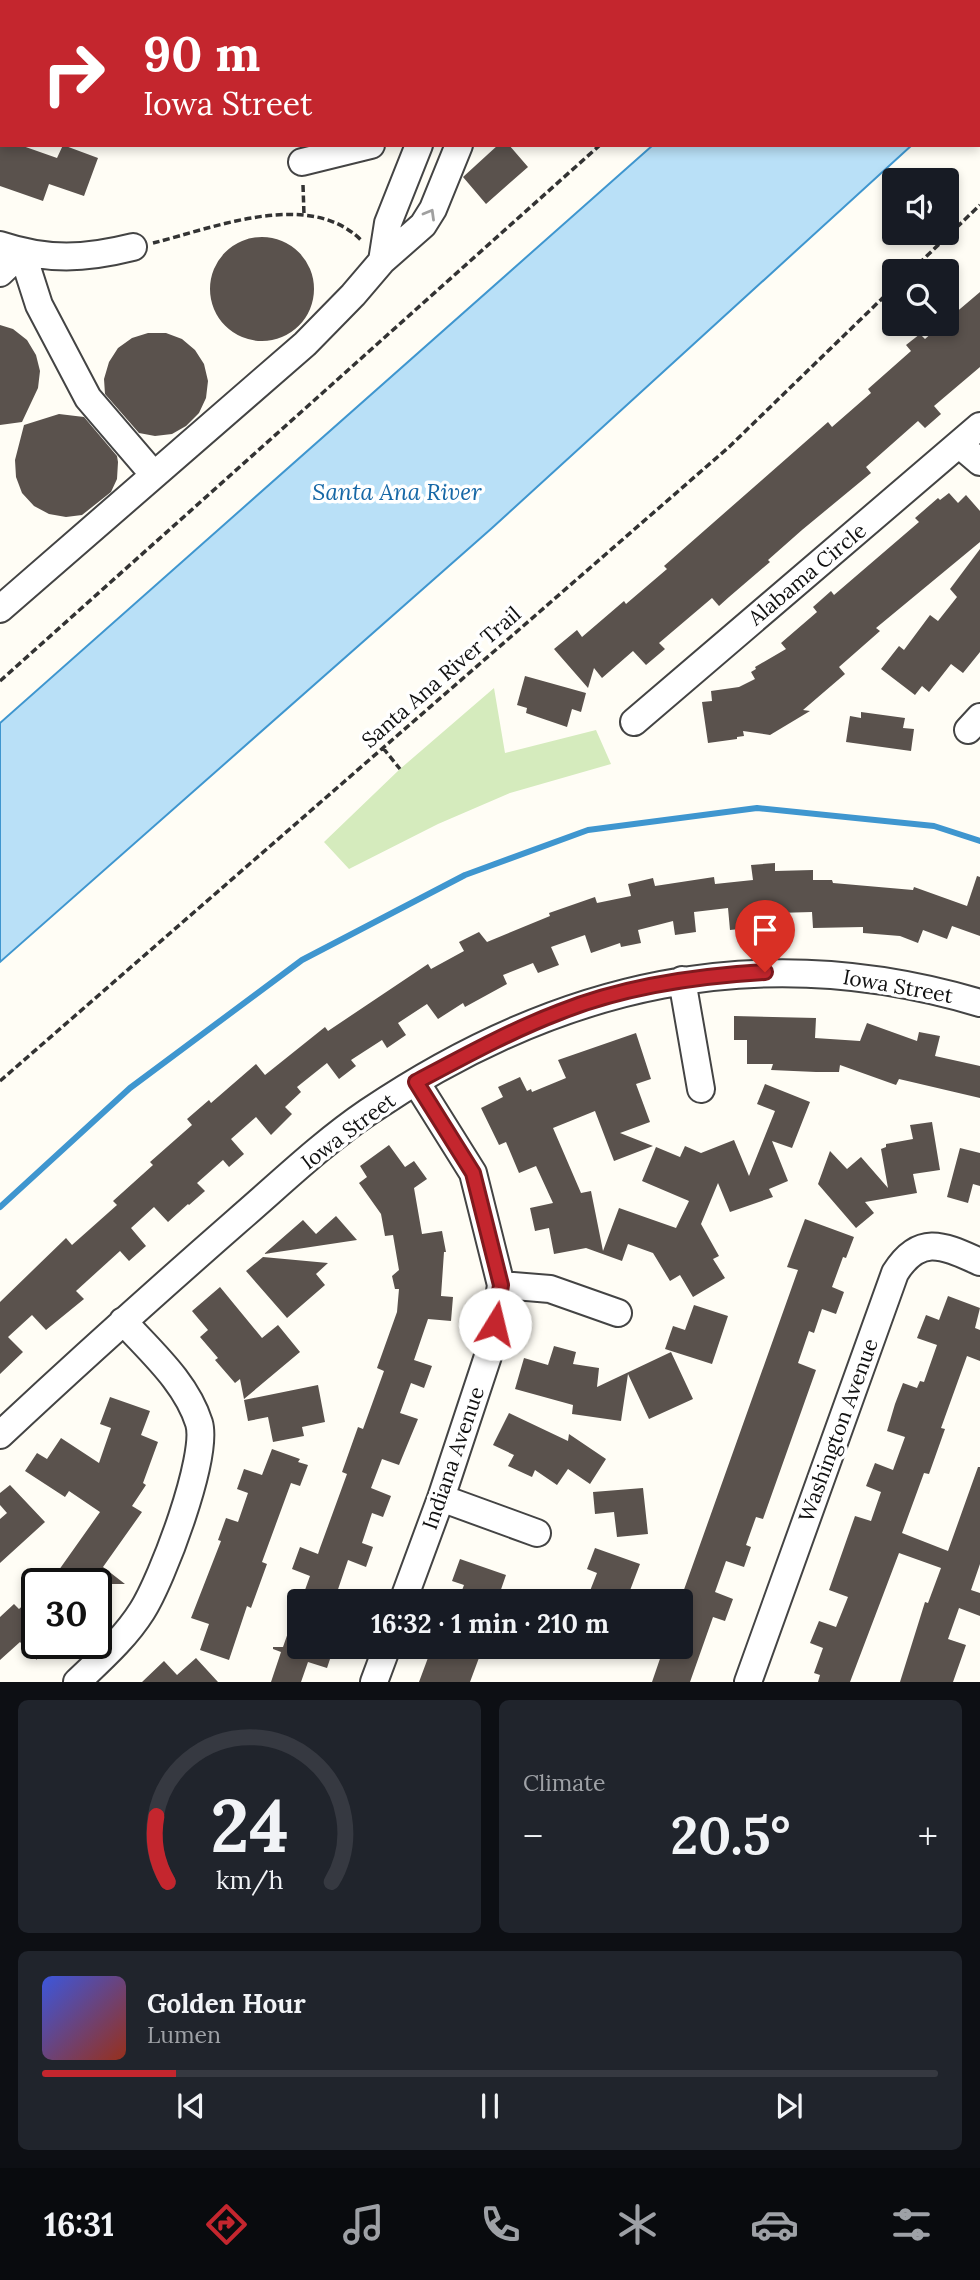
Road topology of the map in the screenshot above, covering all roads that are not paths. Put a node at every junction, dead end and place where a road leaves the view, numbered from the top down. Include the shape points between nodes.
1 (363, 147) edge
2 (418, 147) edge
3 (458, 147) edge
4 (302, 162) road end
5 (134, 247) road end
6 (11, 248) edge
7 (382, 261) junction
8 (0, 272) edge
9 (980, 426) edge
10 (960, 445) junction
11 (980, 462) edge
12 (154, 475) junction
13 (0, 609) edge
14 (634, 722) dead end
15 (682, 979) junction
16 (980, 1003) edge
17 (416, 1082) junction
18 (701, 1089) dead end
19 (980, 1262) edge
20 (501, 1285) junction
21 (618, 1313) dead end
22 (123, 1321) junction
23 (0, 1435) edge
24 (441, 1498) junction
25 (537, 1533) dead end
26 (407, 1589) edge
27 (383, 1659) edge
28 (77, 1682) edge
29 (374, 1682) edge
30 (748, 1682) edge

1 - 4 street
2 - 7 street via 388,223
7 -> 3 street via 423,225
5 - 6 street via 97,256 57,258
6 - 8 street
6 - 12 street via 88,398
7 - 12 street via 304,344
9 - 10 street, Alabama Circle
10 - 11 street
10 - 14 street, Alabama Circle
12 - 13 street
15 - 16 street, Iowa Street via 765,972 825,974 895,982
15 - 17 street, Iowa Street via 562,1011
15 - 18 street
17 - 20 street, Indiana Avenue via 473,1173
17 - 22 street, Iowa Street via 324,1146
19 - 30 street, Washington Avenue via 927,1246 908,1255 895,1273
20 - 21 street via 550,1289
20 - 24 street, Indiana Avenue via 492,1344
22 - 23 street, Iowa Street
22 - 28 street via 190,1400 200,1426 201,1446 164,1565 143,1609 114,1647
24 - 25 street
24 - 26 street, Indiana Avenue
27 - 29 street

